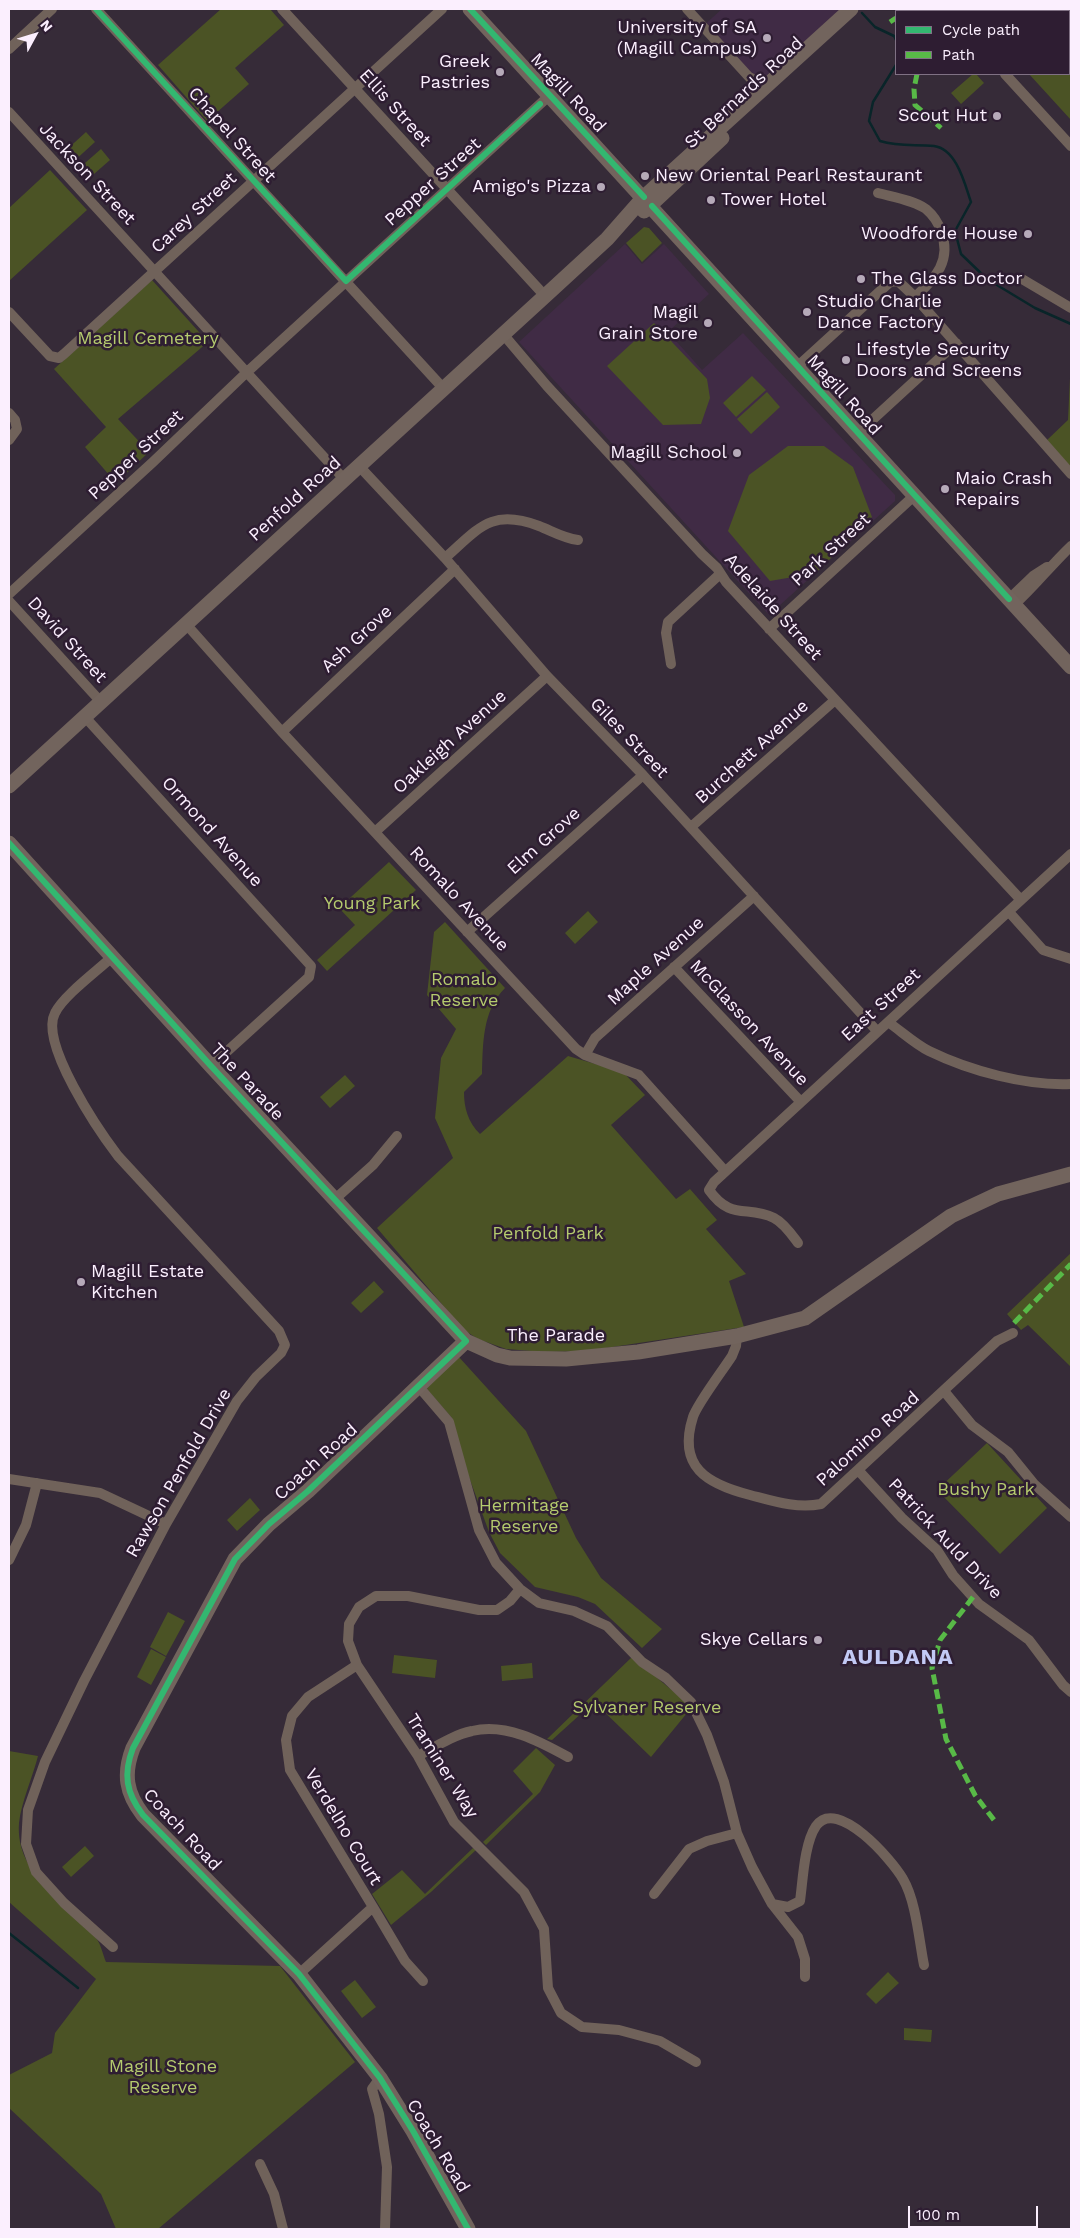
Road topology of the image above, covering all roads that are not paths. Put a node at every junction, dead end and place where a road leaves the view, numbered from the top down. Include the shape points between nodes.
1 (52, 9) edge
2 (96, 9) edge
3 (282, 9) edge
4 (442, 9) edge
5 (470, 9) edge
6 (687, 9) edge
7 (851, 9) edge
8 (863, 9) edge
9 (9, 49) edge
10 (1006, 75) edge
11 (749, 77) junction
12 (770, 83) junction
13 (355, 89) junction
14 (550, 95) junction
15 (754, 97) junction
16 (9, 112) edge
17 (1071, 146) edge
18 (253, 180) junction
19 (447, 190) junction
20 (878, 193) dead end
21 (648, 201) junction
22 (155, 271) junction
23 (1022, 279) dead end
24 (346, 281) junction
25 (545, 296) junction
26 (915, 297) junction
27 (1071, 308) edge
28 (9, 312) edge
29 (503, 334) junction
30 (956, 343) junction
31 (798, 366) junction
32 (246, 373) junction
33 (443, 388) junction
34 (9, 413) edge
35 (858, 432) junction
36 (9, 440) edge
37 (359, 466) junction
38 (1071, 474) edge
39 (344, 479) junction
40 (915, 495) junction
41 (578, 540) dead end
42 (1071, 546) edge
43 (445, 558) junction
44 (455, 569) junction
45 (720, 574) junction
46 (9, 594) edge
47 (9, 601) edge
48 (1012, 601) junction
49 (186, 624) junction
50 (769, 629) junction
51 (1070, 663) edge
52 (671, 664) dead end
53 (547, 676) junction
54 (835, 700) junction
55 (101, 702) junction
56 (85, 716) junction
57 (282, 732) junction
58 (643, 775) junction
59 (9, 786) edge
60 (691, 827) junction
61 (375, 832) junction
62 (9, 843) edge
63 (1071, 854) edge
64 (754, 896) junction
65 (1021, 900) junction
66 (1009, 912) junction
67 (467, 932) junction
68 (112, 957) junction
69 (1071, 958) edge
70 (674, 967) junction
71 (888, 1022) junction
72 (876, 1031) junction
73 (585, 1055) junction
74 (211, 1066) junction
75 (1071, 1084) edge
76 (800, 1101) junction
77 (397, 1136) dead end
78 (725, 1171) junction
79 (1071, 1174) edge
80 (335, 1198) junction
81 (798, 1243) dead end
82 (1013, 1333) dead end
83 (736, 1336) junction
84 (466, 1340) junction
85 (419, 1387) junction
86 (944, 1391) junction
87 (858, 1470) junction
88 (9, 1479) edge
89 (37, 1484) junction
90 (1071, 1517) edge
91 (166, 1524) junction
92 (9, 1560) edge
93 (520, 1589) junction
94 (357, 1665) junction
95 (1071, 1692) edge
96 (418, 1756) junction
97 (568, 1757) dead end
98 (737, 1833) junction
99 (654, 1894) dead end
100 (772, 1904) junction
101 (373, 1907) junction
102 (113, 1947) dead end
103 (924, 1965) dead end
104 (299, 1974) junction
105 (805, 1977) dead end
106 (423, 1981) dead end
107 (696, 2062) dead end
108 (380, 2078) junction
109 (260, 2164) dead end
110 (283, 2229) edge
111 (385, 2229) edge
112 (468, 2229) edge

1 - 9 street
2 - 18 street, Chapel Street
3 - 13 street, Ellis Street
4 - 13 street, Carey Street
5 - 14 main road, Magill Road
6 - 11 street
7 - 12 main road, St Bernards Road
8 - 21 main road, St Bernards Road
10 - 17 street
11 - 12 street via 760,83
11 - 15 street
12 - 15 main road, St Bernards Road
13 - 18 street, Carey Street
13 - 19 street, Ellis Street
14 - 19 street, Pepper Street
14 - 21 main road, Magill Road
15 - 21 main road, St Bernards Road
16 - 22 street, Jackson Street
18 - 22 street, Carey Street
18 - 24 street, Chapel Street
19 - 24 street, Pepper Street
19 - 25 street, Ellis Street
20 - 26 street via 925,209 938,222 945,241 946,254 942,266 931,283
21 - 25 main road, Penfold Road
21 - 31 main road, Magill Road
22 - 28 street, Carey Street via 64,354 55,358 47,354
22 - 32 street, Jackson Street
23 - 27 street
24 - 32 street, Pepper Street
24 - 33 street, Chapel Street
25 - 29 main road, Penfold Road
26 - 30 street
26 - 31 street via 893,280
29 - 33 main road, Penfold Road
29 - 45 street, Adelaide Street
30 - 35 street
30 - 38 street
31 - 35 main road, Magill Road
32 - 39 street, Jackson Street
32 - 46 street, Pepper Street
33 - 37 main road, Penfold Road
34 - 36 street via 17,428
35 - 40 main road, Magill Road
37 - 39 main road, Penfold Road
37 - 43 street, Giles Street
39 - 49 main road, Penfold Road
40 - 48 main road, Magill Road
40 - 50 street, Park Street
41 - 43 street via 508,517 491,521
42 - 48 street via 1033,576
43 - 44 street, Giles Street
44 - 53 street, Giles Street
44 - 57 street, Ash Grove
45 - 50 street, Adelaide Street
45 - 52 street via 668,622 666,633
47 - 55 street, David Street
48 - 51 main road, Magill Road
49 - 55 main road, Penfold Road
49 - 57 street, Romalo Avenue
50 - 54 street, Adelaide Street
53 - 58 street, Giles Street
53 - 61 street, Oakleigh Avenue
54 - 60 street, Burchett Avenue
54 - 65 street, Adelaide Street
55 - 56 main road, Penfold Road
56 - 59 main road, Penfold Road
56 - 74 street, Ormond Avenue via 312,970 309,977
57 - 61 street, Romalo Avenue
58 - 60 street, Giles Street
58 - 67 street, Elm Grove
60 - 64 street, Giles Street
61 - 67 street, Romalo Avenue
62 - 68 main road, The Parade
63 - 65 street, East Street
64 - 70 street, Maple Avenue
64 - 72 street, Giles Street
65 - 66 street, East Street
66 - 69 street via 1043,950
66 - 71 street, East Street
67 - 73 street, Romalo Avenue
68 - 74 main road, The Parade
68 - 91 street, Rawson Penfold Drive via 55,1012 51,1033 68,1073 109,1144 279,1331 284,1341 281,1353 237,1401
70 - 73 street, Maple Avenue via 595,1038
70 - 76 street, McGlasson Avenue
71 - 72 street, East Street
71 - 75 street via 928,1051 992,1075
72 - 76 street, East Street
73 - 78 street, Romalo Avenue via 639,1075
74 - 80 main road, The Parade
76 - 78 street, East Street
77 - 80 street via 373,1165
78 - 81 street, East Street via 709,1190 717,1202 733,1211 774,1218
79 - 83 main road, The Parade via 974,1204 951,1216 805,1318
80 - 84 main road, The Parade
82 - 86 street, Palomino Road via 997,1341
83 - 84 main road, The Parade via 622,1354 566,1359 510,1358
83 - 87 street, Palomino Road via 732,1356 693,1416 688,1443 694,1467 708,1479 730,1490 806,1507 821,1504
84 - 85 main road, Coach Road
85 - 93 street via 449,1422 480,1530 496,1563
85 - 104 main road, Coach Road via 235,1559 129,1760 127,1789 136,1806
86 - 87 street, Palomino Road
86 - 90 street via 972,1425 1008,1452 1034,1484
87 - 95 street, Patrick Auld Drive via 937,1550 953,1575 979,1604 1029,1640
88 - 89 street
89 - 91 street via 100,1493
89 - 92 street via 26,1525
91 - 102 street, Rawson Penfold Drive via 80,1689 45,1762 28,1810 26,1844 36,1872 64,1904
93 - 94 street, Traminer Way via 497,1610 479,1610 408,1596 376,1596 359,1607 349,1624 348,1641
93 - 98 street via 539,1603 574,1611 607,1626 642,1662 666,1678 691,1702 721,1774
94 - 96 street, Traminer Way
94 - 101 street, Verdelho Court via 308,1697 292,1716 286,1740 290,1770
96 - 97 street via 472,1731 494,1729 539,1741
96 - 107 street, Traminer Way via 454,1822 524,1892 544,1929 548,1988 561,2013 582,2026 618,2030 660,2041
98 - 99 street via 689,1849
98 - 100 street
100 - 103 street via 788,1907 800,1901 810,1841 817,1825 830,1817 838,1818 854,1827 885,1855 904,1880
100 - 105 street via 798,1937 805,1959
101 - 104 street, Verdelho Court
101 - 106 street via 405,1961
104 - 108 main road, Coach Road
108 - 111 street via 372,2089 387,2168
108 - 112 main road, Coach Road
109 - 110 street via 274,2194

